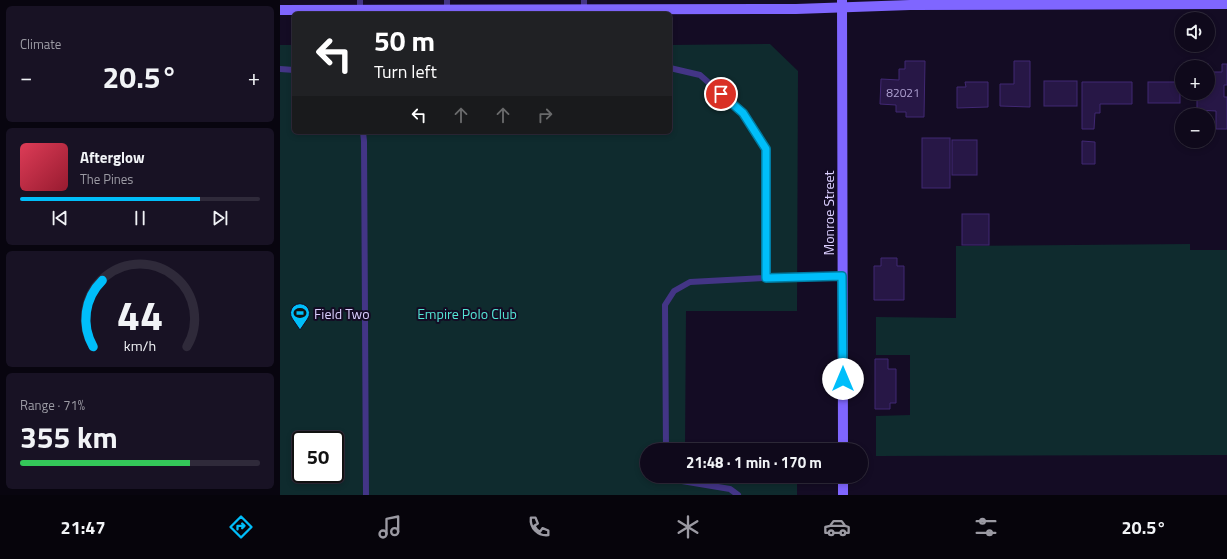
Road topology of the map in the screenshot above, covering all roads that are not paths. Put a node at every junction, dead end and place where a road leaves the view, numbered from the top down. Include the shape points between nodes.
1 (842, 4) edge
2 (1227, 4) edge
3 (360, 5) edge
4 (447, 5) edge
5 (584, 5) edge
6 (280, 10) edge
7 (340, 12) edge
8 (672, 68) edge
9 (280, 69) edge
10 (292, 70) edge
11 (363, 134) edge
12 (842, 276) junction
13 (766, 278) junction
14 (666, 443) edge
15 (843, 443) edge
16 (694, 483) edge
17 (843, 483) edge
18 (366, 495) edge
19 (738, 495) edge
20 (843, 495) edge

1 - 2 main road
1 - 5 main road via 796,9
1 - 12 main road, Monroe Street
3 - 4 main road
3 - 7 main road
4 - 5 main road
6 - 7 main road
8 - 13 lane via 700,75 743,113 766,149
9 - 10 lane
11 - 18 lane
12 - 13 lane
12 - 15 main road, Monroe Street
13 - 14 lane via 690,282 674,291 665,305
16 - 19 lane via 730,489
17 - 20 main road

